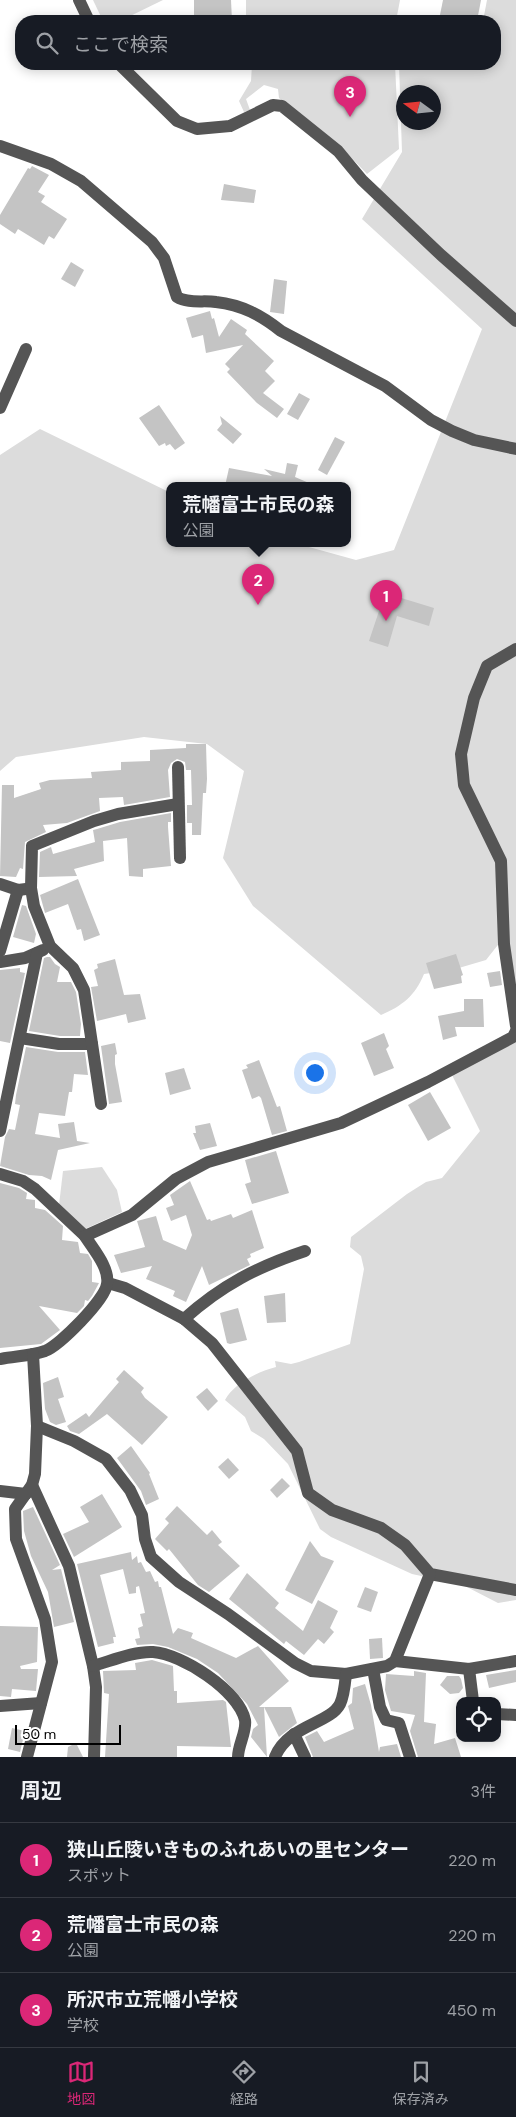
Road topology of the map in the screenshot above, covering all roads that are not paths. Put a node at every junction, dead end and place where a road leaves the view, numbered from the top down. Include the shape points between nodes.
1 (79, 0) edge
2 (86, 15) edge
3 (125, 70) edge
4 (0, 146) edge
5 (516, 321) edge
6 (26, 349) dead end
7 (0, 408) edge
8 (516, 449) edge
9 (516, 649) edge
10 (178, 767) dead end
11 (178, 804) junction
12 (180, 858) dead end
13 (0, 884) edge
14 (24, 889) junction
15 (50, 946) junction
16 (0, 951) edge
17 (37, 953) junction
18 (0, 962) edge
19 (516, 1026) edge
20 (516, 1031) edge
21 (20, 1038) junction
22 (92, 1044) junction
23 (101, 1104) dead end
24 (0, 1131) edge
25 (0, 1174) edge
26 (85, 1236) junction
27 (305, 1251) dead end
28 (108, 1283) junction
29 (184, 1319) junction
30 (33, 1354) junction
31 (0, 1359) edge
32 (37, 1426) junction
33 (29, 1490) junction
34 (0, 1491) edge
35 (430, 1574) junction
36 (516, 1590) edge
37 (395, 1661) junction
38 (516, 1661) edge
39 (94, 1666) junction
40 (373, 1669) junction
41 (469, 1669) junction
42 (346, 1674) junction
43 (472, 1697) edge
44 (41, 1702) junction
45 (0, 1706) edge
46 (501, 1714) edge
47 (516, 1715) edge
48 (294, 1734) junction
49 (27, 1757) edge
50 (94, 1757) edge
51 (238, 1757) edge
52 (275, 1757) edge
53 (305, 1757) edge
54 (410, 1757) edge

1 - 2 street
3 - 5 street via 177,121 197,129 230,126 273,105 282,106 338,151 362,180
4 - 8 street via 51,164 88,187 152,242 164,258 177,297 182,300 214,301 246,308 386,386 424,415 452,431 474,440
6 - 7 street
9 - 19 street via 487,666 474,698 461,754 464,785 501,861 504,944
10 - 11 street
11 - 12 street
11 - 14 street via 110,816 32,846
13 - 14 street
14 - 15 street
14 - 16 street
15 - 17 street
15 - 22 street via 72,968 84,990
17 - 18 street
17 - 21 street
20 - 26 street via 513,1037 450,1071 341,1123 208,1162 176,1179 132,1215
21 - 22 street via 59,1044
21 - 24 street
22 - 23 street
25 - 26 street via 23,1181 35,1189
26 - 28 street via 103,1264
27 - 29 street via 247,1273 205,1300
28 - 29 street via 125,1288
28 - 30 street via 103,1298 58,1342
29 - 35 street via 212,1343 297,1451 308,1493 332,1510 381,1528 405,1544
30 - 31 street
30 - 32 street
32 - 33 street via 37,1458
32 - 42 street via 106,1459 130,1490 142,1515 150,1556 179,1582 295,1663 311,1671
33 - 34 street
33 - 39 street via 69,1566
33 - 44 street via 15,1509 16,1539 42,1611 52,1662
35 - 36 street
35 - 37 street
37 - 40 street
37 - 41 street
38 - 41 street
39 - 50 street
39 - 51 street via 153,1652 186,1663 214,1679 235,1701 245,1721
40 - 42 street
40 - 54 street via 380,1708 386,1720 400,1723
41 - 43 street
42 - 48 street via 340,1706
44 - 45 street
44 - 49 street
46 - 47 street
48 - 52 street
48 - 53 street

